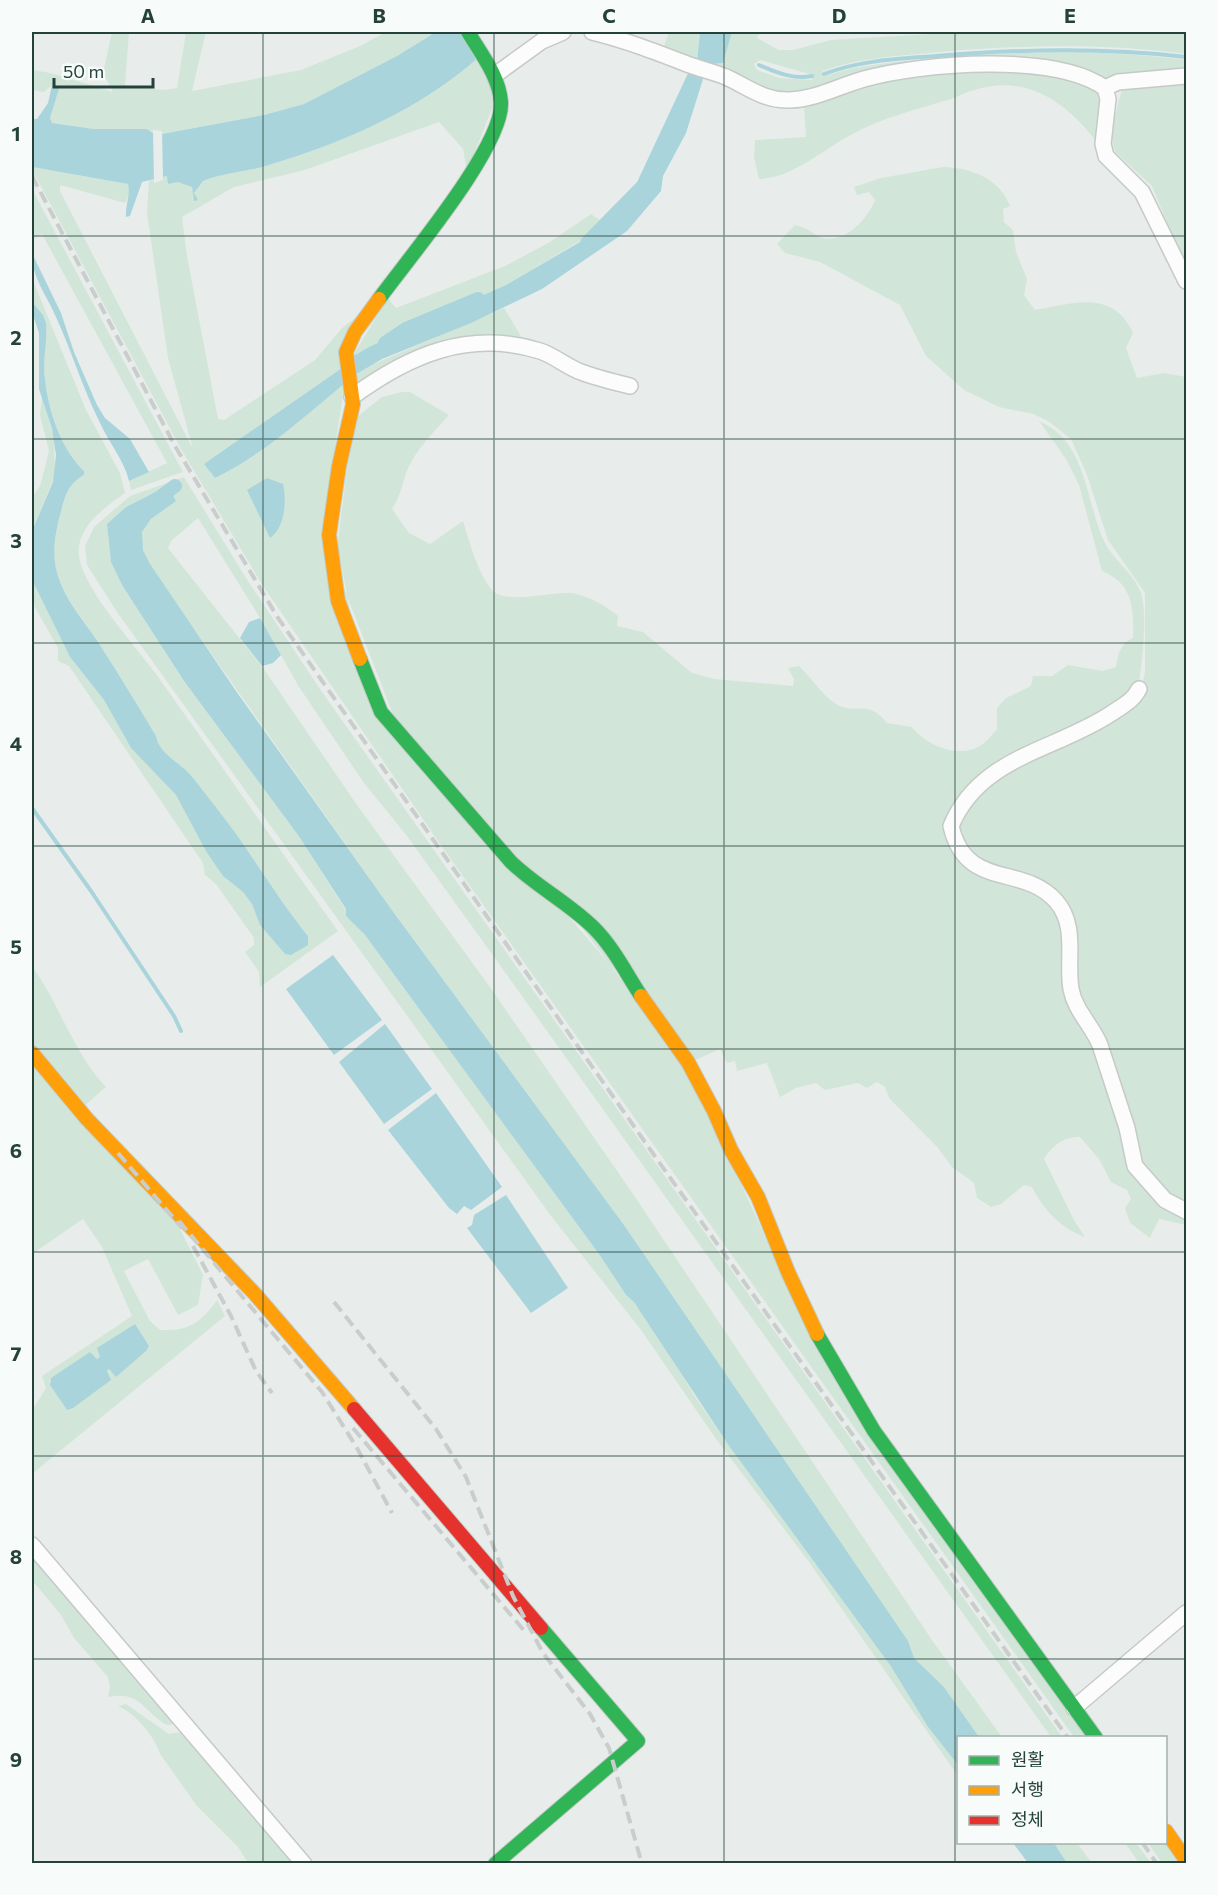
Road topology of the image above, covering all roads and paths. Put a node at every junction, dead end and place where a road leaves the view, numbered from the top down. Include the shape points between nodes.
1 (468, 32) edge
2 (563, 32) edge
3 (592, 32) edge
4 (495, 75) junction
5 (1186, 76) edge
6 (1105, 88) junction
7 (1186, 282) edge
8 (630, 386) dead end
9 (352, 396) junction
10 (1139, 689) dead end
11 (32, 1053) edge
12 (1186, 1211) edge
13 (32, 1545) edge
14 (1186, 1613) edge
15 (1074, 1708) junction
16 (1095, 1736) edge
17 (1167, 1832) edge
18 (1186, 1860) edge
19 (304, 1863) edge
20 (495, 1863) edge

1 - 4 main road
2 - 4 street via 542,41
3 - 6 street via 712,72 764,97 787,100 811,97 898,71 938,66 1044,67 1077,74
4 - 9 main road via 502,111 493,140 356,332 346,352
5 - 6 street via 1118,82
6 - 7 street via 1106,156 1142,192
8 - 9 street via 582,372 543,352 517,345 489,344 428,352 397,366
9 - 15 main road via 328,535 330,557 345,623 381,712 511,862 532,882 576,912 615,955 698,1080 758,1197 805,1308 847,1388
10 - 12 street via 1128,703 1083,731 999,769 965,802 951,826 954,841 978,867 1036,886 1050,895 1064,914 1071,948 1074,1002 1096,1033 1127,1128 1135,1166 1165,1200
11 - 20 main road via 87,1119 255,1294 638,1741
13 - 19 street
14 - 15 street
15 - 16 main road
17 - 18 main road

